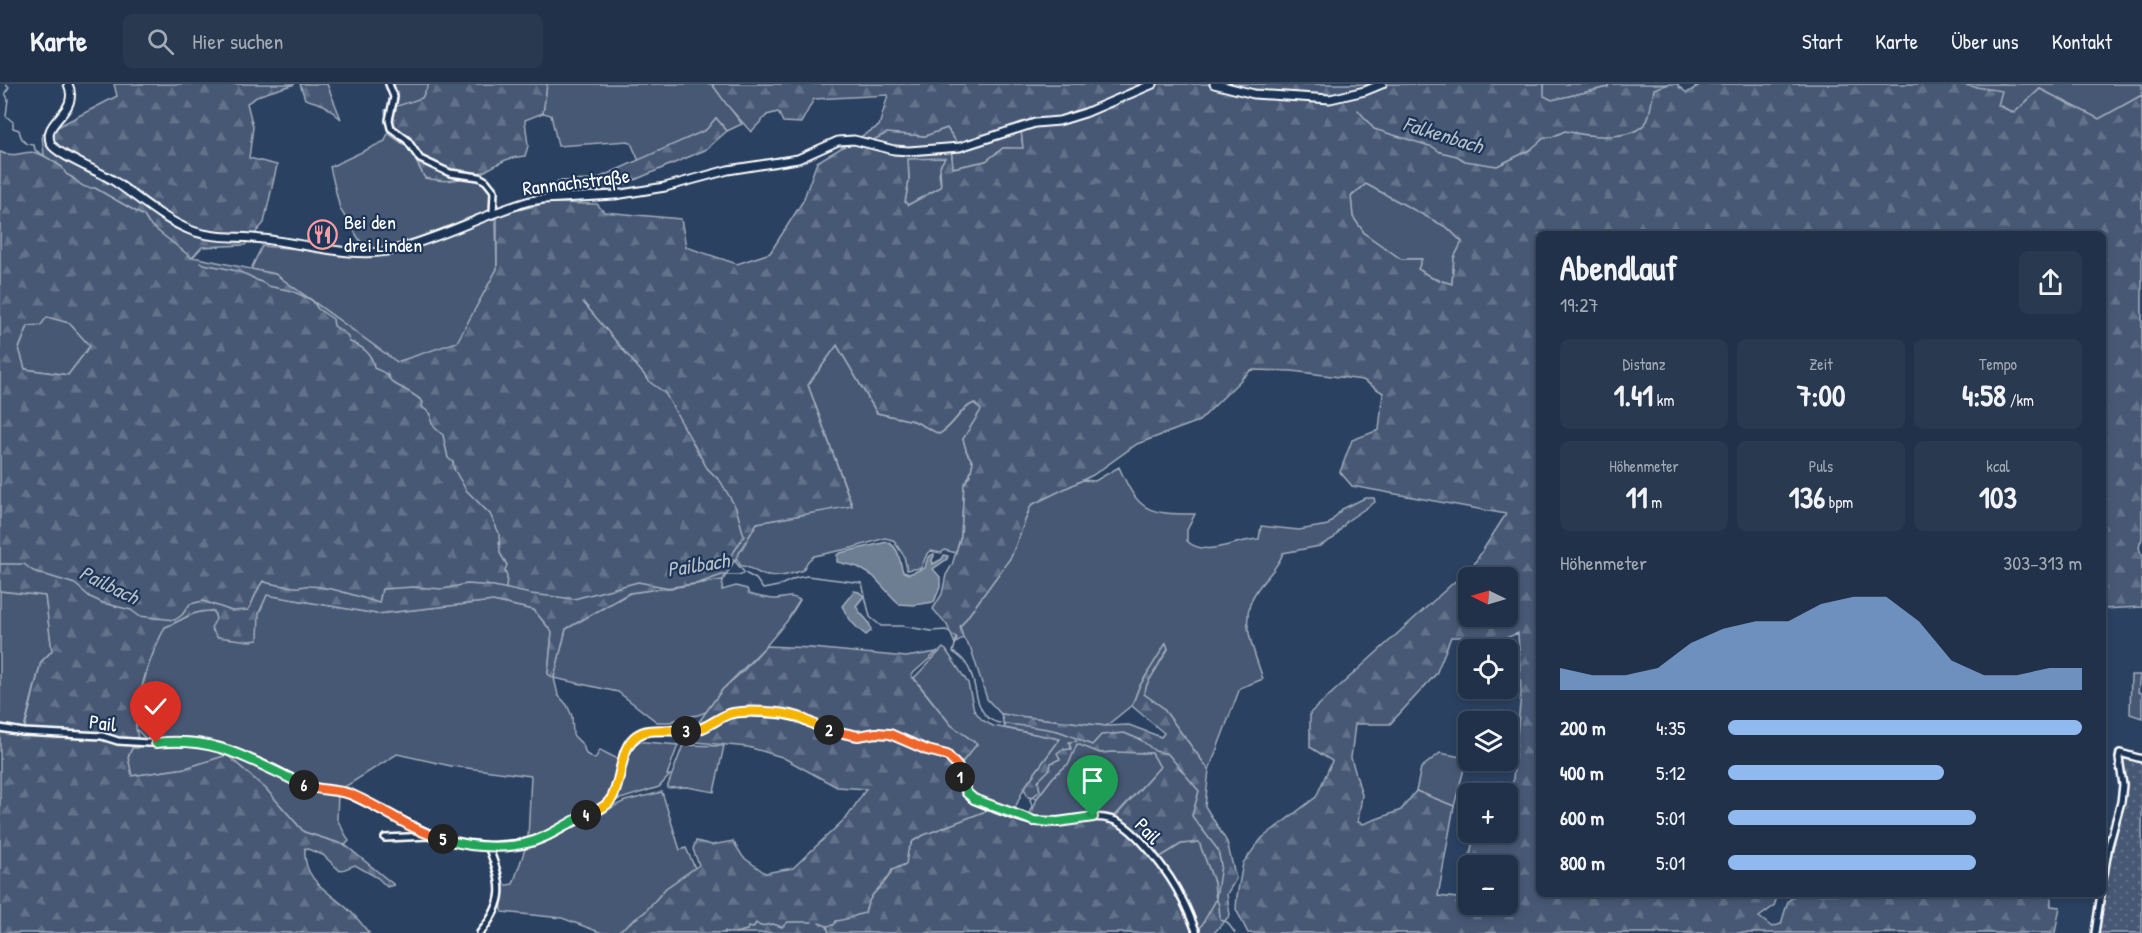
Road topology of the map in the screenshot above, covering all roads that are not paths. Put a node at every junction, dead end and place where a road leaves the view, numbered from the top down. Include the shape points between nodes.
1 (68, 84) edge
2 (389, 84) edge
3 (1153, 84) edge
4 (1214, 84) edge
5 (1382, 84) edge
6 (493, 214) junction
7 (0, 729) edge
8 (2142, 759) edge
9 (433, 836) junction
10 (385, 838) dead end
11 (488, 846) junction
12 (2106, 862) edge
13 (2101, 897) edge
14 (480, 933) edge
15 (1197, 933) edge
16 (2095, 933) edge

1 - 6 street, Rannachstraße via 72,99 51,128 53,147 192,231 373,253 407,246
2 - 6 street via 394,97 389,120 392,128 407,140 420,159 486,181 494,191
3 - 6 street, Rannachstraße via 1085,113 1035,123 960,147 909,151 854,140 838,141 798,159 728,170 680,184 635,192 543,199
4 - 5 street via 1254,94 1330,99
7 - 9 street, Pail via 148,743 189,741 219,747 306,786 347,793
8 - 12 street via 2120,753 2121,802
9 - 10 street, Pail
9 - 11 street, Pail
11 - 14 street via 496,869 499,903
11 - 15 street, Pail via 543,838 602,808 614,795 625,752 637,735 647,731 691,731 729,714 782,714 822,729 858,736 890,734 947,755 958,767 967,793 974,799 1023,818 1047,822 1093,817 1122,825 1169,878
13 - 16 street

